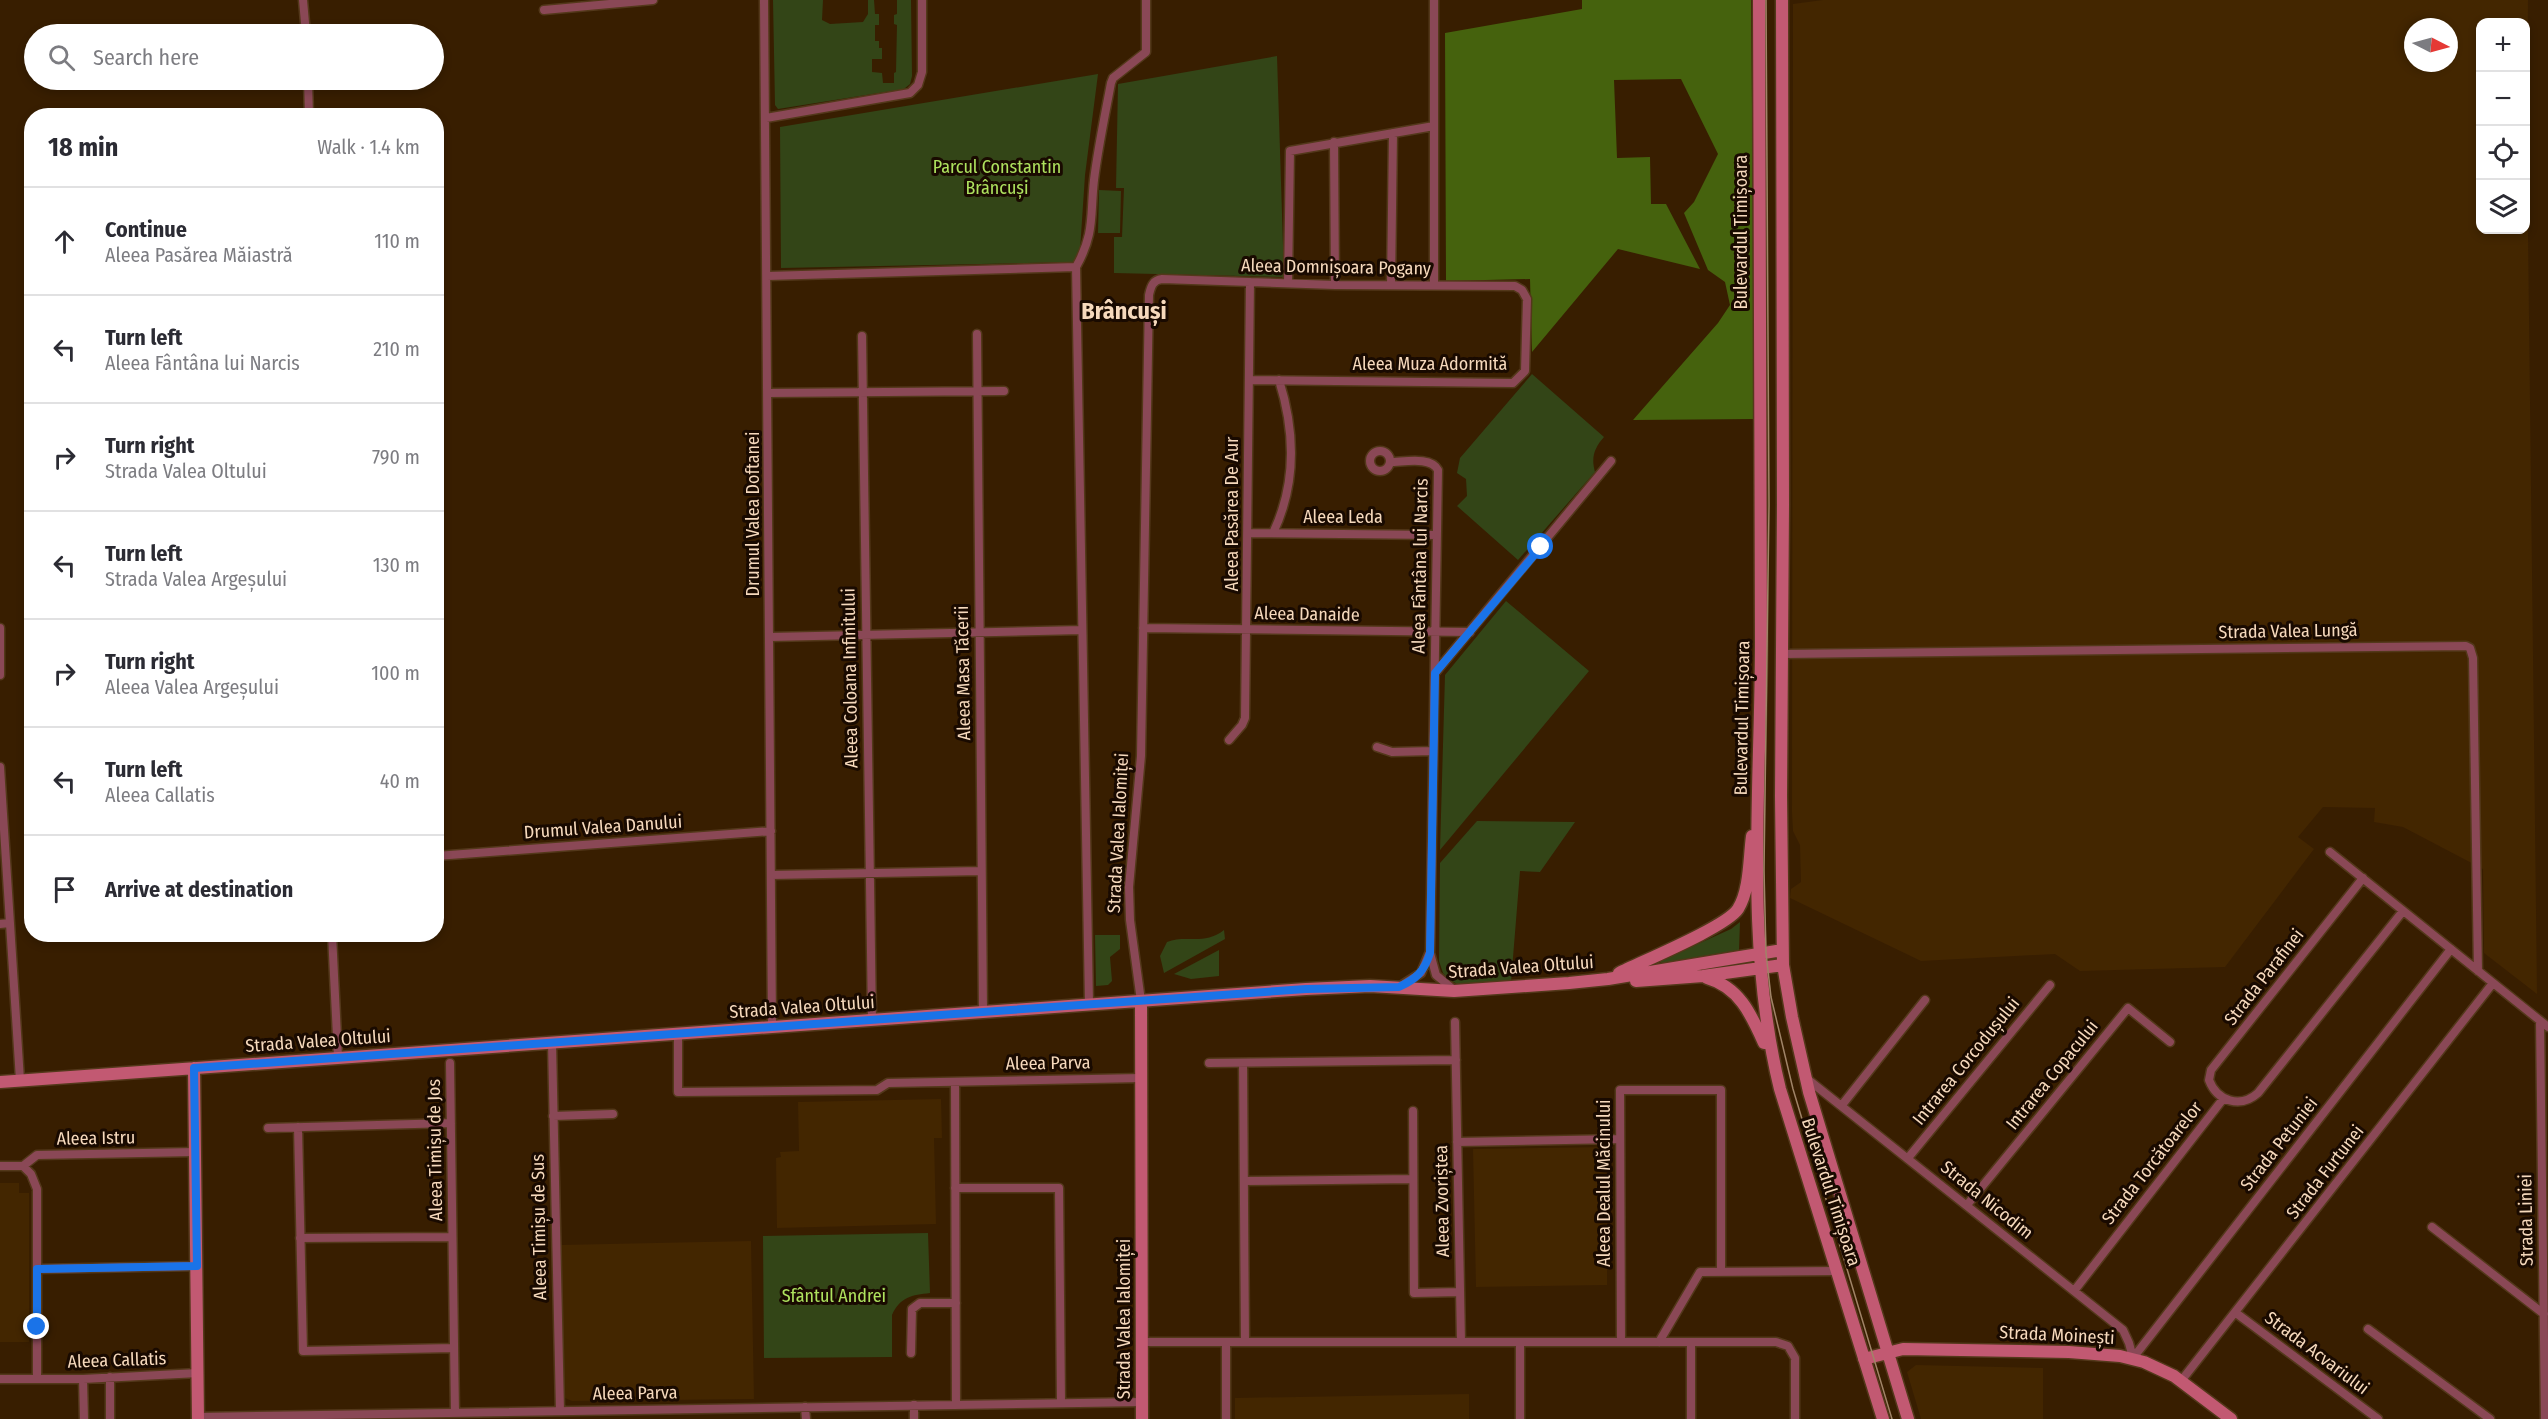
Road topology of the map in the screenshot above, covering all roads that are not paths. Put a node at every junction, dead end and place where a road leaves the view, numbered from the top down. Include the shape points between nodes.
1 (303, 0) edge
2 (653, 0) edge
3 (764, 0) edge
4 (922, 0) edge
5 (1146, 0) edge
6 (1434, 0) edge
7 (1759, 0) edge
8 (1782, 0) edge
9 (544, 9) dead end
10 (305, 24) edge
11 (308, 90) edge
12 (309, 108) edge
13 (766, 118) junction
14 (1434, 126) junction
15 (1393, 133) junction
16 (1334, 142) junction
17 (1759, 189) junction
18 (1780, 189) junction
19 (1076, 267) junction
20 (767, 276) junction
21 (1250, 282) junction
22 (1288, 283) junction
23 (1152, 285) joint
24 (1335, 285) junction
25 (1391, 285) junction
26 (1434, 285) junction
27 (1522, 290) joint
28 (977, 334) dead end
29 (862, 336) dead end
30 (1249, 380) junction
31 (1279, 380) junction
32 (1004, 391) dead end
33 (863, 392) junction
34 (977, 392) junction
35 (768, 393) junction
36 (1611, 461) dead end
37 (1390, 462) dead end
38 (1248, 533) junction
39 (1273, 533) junction
40 (1437, 534) junction
41 (0, 628) edge
42 (1143, 628) junction
43 (1247, 629) junction
44 (1082, 630) junction
45 (1435, 632) junction
46 (1470, 632) junction
47 (978, 633) junction
48 (866, 635) junction
49 (770, 637) junction
50 (1783, 654) junction
51 (1435, 673) junction
52 (0, 675) edge
53 (1229, 740) dead end
54 (1377, 747) dead end
55 (1433, 751) junction
56 (0, 767) edge
57 (1759, 794) junction
58 (771, 831) junction
59 (2330, 852) dead end
60 (444, 855) edge
61 (1781, 869) junction
62 (1758, 870) junction
63 (981, 871) junction
64 (870, 873) junction
65 (771, 875) junction
66 (2363, 878) junction
67 (2403, 911) junction
68 (10, 923) junction
69 (0, 924) edge
70 (332, 942) edge
71 (2451, 949) junction
72 (1782, 950) junction
73 (1430, 953) junction
74 (1758, 954) junction
75 (1783, 965) junction
76 (1759, 969) junction
77 (2478, 971) junction
78 (1703, 976) junction
79 (1608, 979) junction
80 (2493, 983) junction
81 (2050, 985) dead end
82 (1399, 987) junction
83 (1454, 991) junction
84 (1924, 1000) dead end
85 (1141, 1001) junction
86 (1089, 1004) junction
87 (982, 1012) junction
88 (872, 1020) junction
89 (2540, 1021) junction
90 (1455, 1022) dead end
91 (772, 1027) junction
92 (2548, 1027) edge
93 (678, 1033) junction
94 (552, 1042) junction
95 (2170, 1042) dead end
96 (338, 1057) junction
97 (1456, 1060) junction
98 (1773, 1062) junction
99 (450, 1063) dead end
100 (1209, 1063) dead end
101 (1243, 1063) junction
102 (194, 1068) junction
103 (1141, 1078) junction
104 (1806, 1078) junction
105 (20, 1080) junction
106 (0, 1082) edge
107 (956, 1082) junction
108 (2223, 1099) junction
109 (1842, 1105) junction
110 (1413, 1112) dead end
111 (613, 1114) dead end
112 (553, 1116) junction
113 (451, 1124) junction
114 (298, 1127) junction
115 (268, 1128) dead end
116 (1620, 1139) junction
117 (1457, 1142) junction
118 (195, 1152) junction
119 (1908, 1158) junction
120 (0, 1166) edge
121 (23, 1166) junction
122 (1413, 1179) junction
123 (1244, 1180) junction
124 (955, 1188) junction
125 (1967, 1205) junction
126 (2432, 1227) dead end
127 (452, 1237) junction
128 (300, 1238) junction
129 (197, 1266) junction
130 (37, 1269) junction
131 (1721, 1271) junction
132 (1838, 1271) junction
133 (2074, 1291) junction
134 (1460, 1292) junction
135 (956, 1303) junction
136 (2236, 1313) junction
137 (2544, 1314) junction
138 (2368, 1329) dead end
139 (1142, 1342) junction
140 (1226, 1342) junction
141 (1245, 1342) junction
142 (1461, 1342) junction
143 (1520, 1342) junction
144 (1621, 1342) junction
145 (1659, 1342) junction
146 (1691, 1342) junction
147 (454, 1348) junction
148 (1889, 1351) junction
149 (911, 1353) dead end
150 (2133, 1358) junction
151 (1864, 1359) junction
152 (198, 1373) junction
153 (110, 1377) junction
154 (83, 1378) junction
155 (0, 1379) edge
156 (37, 1379) junction
157 (2181, 1381) junction
158 (1142, 1402) junction
159 (1061, 1403) junction
160 (914, 1405) junction
161 (956, 1405) junction
162 (806, 1407) junction
163 (560, 1411) junction
164 (455, 1413) junction
165 (576, 1415) edge
166 (431, 1416) edge
167 (313, 1417) edge
168 (198, 1418) edge
169 (84, 1419) edge
170 (110, 1419) edge
171 (806, 1419) edge
172 (914, 1419) edge
173 (1142, 1419) edge
174 (1226, 1419) edge
175 (1520, 1419) edge
176 (1691, 1419) edge
177 (1796, 1419) edge
178 (1883, 1419) edge
179 (1908, 1419) edge
180 (2231, 1419) edge
181 (2378, 1419) edge
182 (2490, 1419) edge
183 (2545, 1419) edge

1 - 10 street
2 - 9 street
3 - 13 street, Drumul Valea Doftanei
4 - 13 street via 922,72 910,93
5 - 19 street via 1146,49 1111,83 1094,179 1090,236
6 - 14 street
7 - 17 main road, Bulevardul Timișoara
8 - 18 main road, Bulevardul Timișoara
11 - 12 street
13 - 20 street, Drumul Valea Doftanei
14 - 15 street
14 - 26 street
15 - 16 street
15 - 25 street
16 - 22 street via 1290,151
16 - 24 street
17 - 18 main road
17 - 57 main road, Bulevardul Timișoara
18 - 50 main road, Bulevardul Timișoara
19 - 20 street
19 - 44 street
20 - 35 street, Drumul Valea Doftanei
21 - 22 street, Aleea Domnișoara Pogany
21 - 23 street, Aleea Domnișoara Pogany via 1162,279
21 - 30 street, Aleea Pasărea De Aur
22 - 24 street, Aleea Domnișoara Pogany
23 - 42 street, Strada Valea Ialomiței
24 - 25 street, Aleea Domnișoara Pogany
25 - 26 street, Aleea Domnișoara Pogany
26 - 27 street, Aleea Domnișoara Pogany via 1515,286
27 - 31 street, Aleea Muza Adormită via 1527,299 1525,371 1513,382
28 - 34 street, Aleea Masa Tăcerii
29 - 33 street, Aleea Coloana Infinitului
30 - 31 street, Aleea Muza Adormită
30 - 38 street, Aleea Pasărea De Aur
31 - 39 street via 1288,409 1291,468 1286,498
32 - 34 street
33 - 34 street
33 - 35 street
33 - 48 street, Aleea Coloana Infinitului
34 - 47 street, Aleea Masa Tăcerii
35 - 49 street, Drumul Valea Doftanei
36 - 46 street
37 - 40 street, Aleea Fântâna lui Narcis via 1436,465
38 - 39 street, Aleea Leda
38 - 43 street, Aleea Pasărea De Aur
39 - 40 street, Aleea Leda
40 - 45 street, Aleea Fântâna lui Narcis
41 - 52 street
42 - 43 street, Aleea Danaide
42 - 85 street, Strada Valea Ialomiței via 1140,770 1129,887
43 - 45 street, Aleea Danaide
43 - 53 street, Aleea Pasărea De Aur via 1245,718
44 - 47 street
44 - 86 street
45 - 46 street, Aleea Danaide
45 - 51 street, Aleea Fântâna lui Narcis
46 - 51 street
47 - 48 street
47 - 63 street, Aleea Masa Tăcerii
48 - 49 street
48 - 64 street, Aleea Coloana Infinitului
49 - 58 street, Drumul Valea Doftanei
50 - 61 main road, Bulevardul Timișoara
50 - 77 street, Strada Valea Lungă via 2466,646 2474,658
51 - 55 street, Aleea Fântâna lui Narcis
54 - 55 street via 1392,752
55 - 73 street, Aleea Fântâna lui Narcis
56 - 68 street
57 - 62 main road, Bulevardul Timișoara
57 - 79 main road via 1744,892 1732,916
58 - 60 street, Drumul Valea Danului
58 - 65 street, Drumul Valea Doftanei
59 - 66 street
61 - 62 main road
61 - 72 main road, Bulevardul Timișoara
62 - 74 main road, Bulevardul Timișoara
63 - 64 street
63 - 87 street, Aleea Masa Tăcerii
64 - 65 street
64 - 88 street, Aleea Coloana Infinitului
65 - 91 street, Drumul Valea Doftanei
66 - 67 street
66 - 108 street, Strada Parafinei via 2211,1070 2209,1080
67 - 71 street
67 - 108 street, Strada Torcătoarelor via 2258,1093 2241,1102
68 - 69 street
68 - 105 street
70 - 96 street
71 - 77 street
71 - 150 street, Strada Petuniei
72 - 74 main road, Strada Valea Oltului
72 - 75 main road, Bulevardul Timișoara
73 - 82 street via 1421,973
73 - 83 street, Aleea Fântâna lui Narcis via 1436,975
74 - 76 main road, Bulevardul Timișoara
74 - 79 main road, Strada Valea Oltului
75 - 76 main road, Strada Valea Oltului
75 - 104 main road, Bulevardul Timișoara
76 - 78 main road, Strada Valea Oltului
76 - 98 main road, Bulevardul Timișoara
77 - 80 street
78 - 79 main road, Strada Valea Oltului via 1651,981
78 - 98 main road via 1728,987 1741,1000
79 - 83 main road, Strada Valea Oltului
80 - 89 street
80 - 136 street, Strada Furtunei
81 - 119 street, Intrarea Corcodușului
82 - 83 main road, Strada Valea Oltului
82 - 85 main road, Strada Valea Oltului
84 - 109 street
85 - 86 main road, Strada Valea Oltului
85 - 103 main road, Strada Valea Ialomiței
86 - 87 main road, Strada Valea Oltului
87 - 88 main road, Strada Valea Oltului
88 - 91 main road, Strada Valea Oltului
89 - 92 street
89 - 137 street, Strada Liniei
90 - 97 street, Aleea Zvoriștea
91 - 93 main road, Strada Valea Oltului
93 - 94 main road, Strada Valea Oltului
93 - 107 street, Aleea Parva via 678,1092 877,1090 888,1083
94 - 96 main road, Strada Valea Oltului
94 - 112 street, Aleea Timișu de Sus
95 - 125 street, Intrarea Copacului via 2128,1008
96 - 102 main road, Strada Valea Oltului
97 - 101 street
97 - 117 street, Aleea Zvoriștea
98 - 132 main road, Bulevardul Timișoara
99 - 113 street, Aleea Timișu de Jos
100 - 101 street
101 - 123 street
102 - 105 main road, Strada Valea Oltului
102 - 118 main road
103 - 107 street, Aleea Parva
103 - 139 main road, Strada Valea Ialomiței
104 - 109 street, Strada Nicodim
104 - 148 main road, Bulevardul Timișoara
105 - 106 main road, Strada Valea Oltului
107 - 124 street
108 - 133 street, Strada Torcătoarelor
109 - 119 street, Strada Nicodim
110 - 122 street
111 - 112 street
112 - 163 street, Aleea Timișu de Sus
113 - 114 street
113 - 127 street, Aleea Timișu de Jos
114 - 115 street
114 - 128 street
116 - 117 street
116 - 131 street, Aleea Dealul Măcinului via 1620,1090 1721,1090
116 - 144 street, Aleea Dealul Măcinului
117 - 134 street, Aleea Zvoriștea
118 - 121 street, Aleea Istru via 37,1155
118 - 129 main road
119 - 125 street, Strada Nicodim
120 - 121 street, Aleea Istru
121 - 130 street via 38,1188
122 - 123 street
122 - 134 street via 1414,1293
123 - 141 street
124 - 135 street
124 - 159 street via 1059,1188
125 - 133 street, Strada Nicodim
126 - 137 street
127 - 128 street, Aleea Timișu de Jos
127 - 147 street, Aleea Timișu de Jos
128 - 147 street via 303,1352
129 - 130 street
129 - 152 main road
130 - 156 street
131 - 132 street
131 - 145 street via 1697,1275
132 - 151 main road, Bulevardul Timișoara
133 - 150 street, Strada Nicodim via 2123,1330
134 - 142 street, Aleea Zvoriștea
135 - 149 street via 920,1303 912,1309
135 - 161 street
136 - 157 street, Strada Furtunei
136 - 181 street, Strada Acvariului
137 - 183 street, Strada Liniei
138 - 182 street
139 - 140 street
139 - 158 main road, Strada Valea Ialomiței
140 - 141 street
140 - 174 street
141 - 142 street
142 - 143 street
143 - 144 street
143 - 175 street
144 - 145 street
145 - 146 street
146 - 176 street
146 - 177 street via 1776,1342 1788,1346 1795,1358
147 - 164 street, Aleea Timișu de Jos
148 - 150 main road, Strada Moinești via 1903,1348 2069,1352
148 - 151 main road, Strada Moinești
148 - 179 main road, Bulevardul Timișoara
150 - 157 main road, Strada Moinești
151 - 178 main road, Bulevardul Timișoara
152 - 153 street, Aleea Callatis
152 - 168 main road
153 - 154 street, Aleea Callatis
153 - 170 street
154 - 156 street, Aleea Callatis
154 - 169 street
155 - 156 street, Aleea Callatis
157 - 180 main road, Strada Moinești
158 - 159 street, Aleea Parva
158 - 173 main road, Strada Valea Ialomiței
159 - 161 street, Aleea Parva
160 - 161 street, Aleea Parva
160 - 162 street, Aleea Parva
160 - 172 street
162 - 165 street, Aleea Parva
162 - 171 street
163 - 164 street, Aleea Parva
163 - 165 street, Aleea Parva
164 - 166 street, Aleea Parva
166 - 167 street, Aleea Parva
167 - 168 street, Aleea Parva

